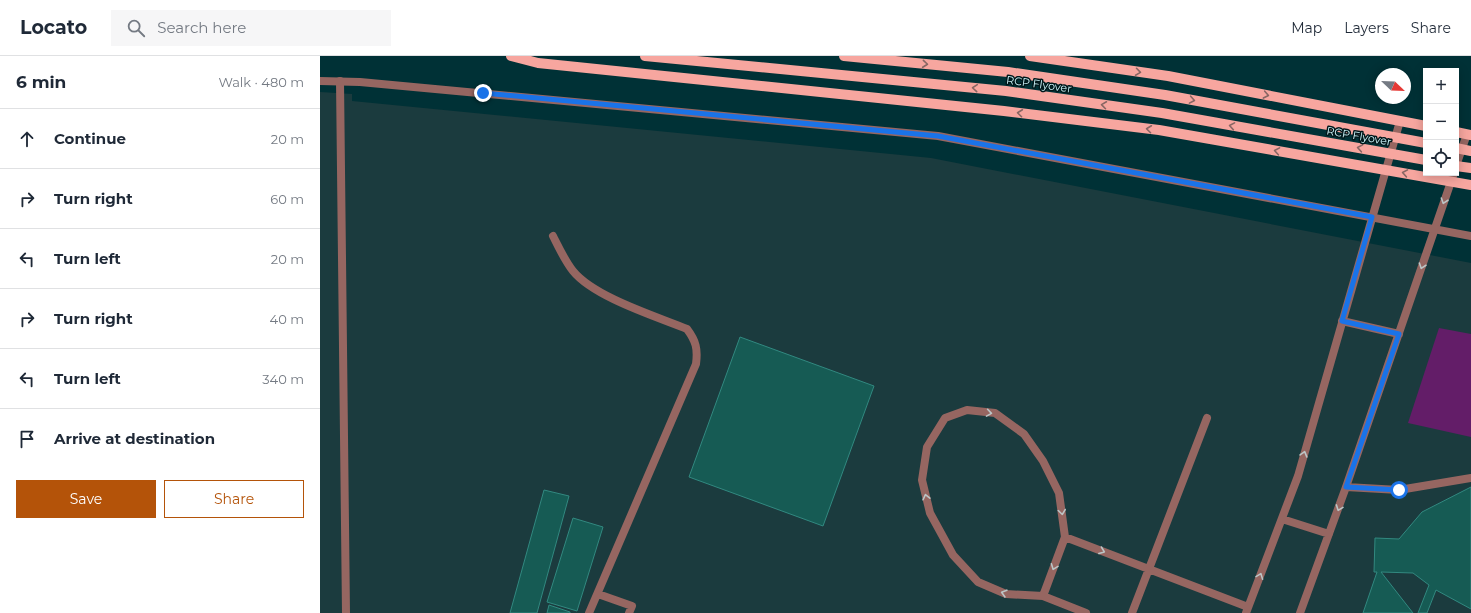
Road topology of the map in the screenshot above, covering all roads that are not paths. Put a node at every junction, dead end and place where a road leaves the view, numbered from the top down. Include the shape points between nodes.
1 (511, 56) edge
2 (645, 56) edge
3 (844, 56) edge
4 (1030, 56) edge
5 (320, 81) edge
6 (340, 81) junction
7 (1400, 121) junction
8 (1423, 125) edge
9 (1459, 132) edge
10 (1469, 134) edge
11 (1423, 142) edge
12 (1459, 149) edge
13 (1471, 151) edge
14 (1423, 159) edge
15 (1459, 159) edge
16 (1459, 166) edge
17 (1471, 168) edge
18 (1386, 169) junction
19 (1452, 177) edge
20 (1471, 185) edge
21 (1372, 217) junction
22 (1435, 229) junction
23 (553, 236) dead end
24 (1471, 236) edge
25 (1342, 321) junction
26 (1399, 334) junction
27 (1207, 418) dead end
28 (1471, 478) edge
29 (1346, 487) junction
30 (1282, 519) junction
31 (1329, 534) junction
32 (1065, 537) junction
33 (1149, 570) junction
34 (598, 594) junction
35 (1043, 596) junction
36 (1247, 610) edge
37 (346, 613) edge
38 (589, 613) edge
39 (629, 613) edge
40 (1086, 613) edge
41 (1132, 613) edge
42 (1300, 613) edge

18 -> 1 main road via 1159,130 1004,111 538,63
14 -> 2 main road, RCP Flyover, bridge via 1162,113 1006,91
3 -> 11 main road, RCP Flyover, bridge via 1039,76 1165,95
4 -> 7 main road via 1168,76
5 - 6 street
6 - 21 street via 938,136
6 - 37 street
7 - 8 main road
7 - 18 street
9 - 10 main road
10 - 15 street
12 - 13 main road, bridge
16 - 17 main road, bridge
19 -> 18 main road
18 - 21 street
19 - 20 main road
19 -> 22 street
21 - 22 street
21 - 25 street
22 - 24 street
22 -> 26 street
23 - 34 street via 572,270 585,283 602,294 687,329 695,339 698,350 696,364
25 - 26 street
30 -> 25 street via 1298,476
26 - 29 street
27 - 33 street
28 - 29 street via 1399,490
29 -> 31 street
30 - 31 street
36 -> 30 street
31 - 42 street
32 -> 33 street
32 -> 35 street
35 -> 32 street via 1006,594 978,582 954,555 930,513 922,480 927,447 945,418 967,410 994,413 1024,434 1043,461 1059,493
33 - 36 street
33 - 41 street
34 - 38 street
34 - 39 street via 632,606
35 - 40 street

